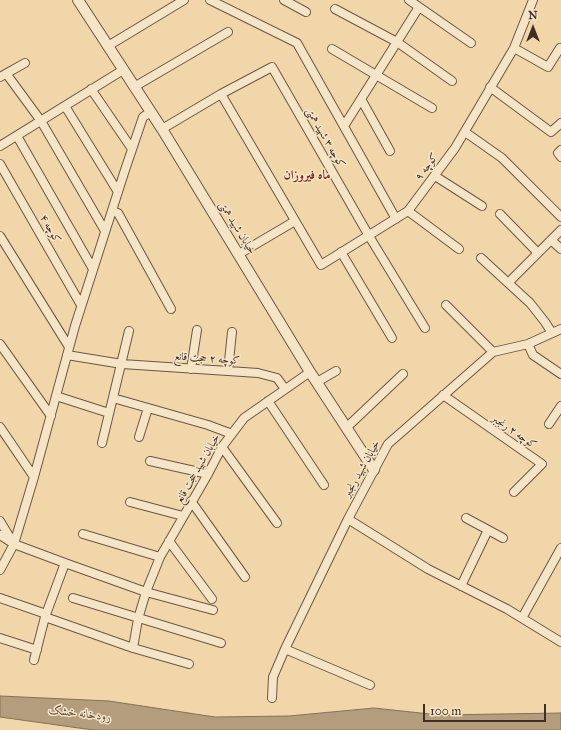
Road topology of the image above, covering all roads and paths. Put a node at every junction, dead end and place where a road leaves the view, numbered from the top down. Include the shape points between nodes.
1 (78, 0) edge
2 (184, 0) edge
3 (210, 0) edge
4 (284, 0) edge
5 (409, 0) edge
6 (533, 0) edge
7 (419, 7) junction
8 (335, 9) dead end
9 (306, 12) dead end
10 (228, 32) dead end
11 (397, 42) junction
12 (471, 42) dead end
13 (108, 46) junction
14 (514, 48) junction
15 (560, 48) dead end
16 (332, 49) dead end
17 (25, 63) dead end
18 (123, 70) junction
19 (376, 75) junction
20 (4, 77) edge
21 (452, 81) dead end
22 (134, 87) junction
23 (490, 87) junction
24 (91, 89) junction
25 (221, 94) junction
26 (361, 99) junction
27 (65, 106) junction
28 (432, 108) dead end
29 (150, 112) junction
30 (41, 121) junction
31 (561, 122) edge
32 (344, 126) junction
33 (162, 129) junction
34 (465, 132) junction
35 (17, 136) junction
36 (0, 146) edge
37 (132, 149) junction
38 (561, 150) edge
39 (390, 151) dead end
40 (561, 157) edge
41 (0, 164) edge
42 (435, 176) junction
43 (118, 192) junction
44 (482, 206) dead end
45 (112, 211) junction
46 (408, 211) junction
47 (500, 214) dead end
48 (561, 217) edge
49 (396, 219) junction
50 (295, 221) junction
51 (561, 230) edge
52 (105, 231) junction
53 (0, 236) edge
54 (369, 236) junction
55 (551, 240) junction
56 (459, 249) dead end
57 (561, 249) edge
58 (341, 252) junction
59 (538, 253) junction
60 (239, 254) junction
61 (480, 258) dead end
62 (93, 269) junction
63 (508, 284) junction
64 (81, 304) junction
65 (446, 305) dead end
66 (171, 309) dead end
67 (425, 328) dead end
68 (561, 329) edge
69 (130, 330) dead end
70 (197, 330) dead end
71 (232, 332) dead end
72 (552, 333) junction
73 (392, 338) dead end
74 (0, 344) edge
75 (528, 344) junction
76 (68, 351) junction
77 (493, 352) junction
78 (122, 364) junction
79 (191, 369) junction
80 (228, 371) junction
81 (336, 371) dead end
82 (310, 372) junction
83 (403, 374) dead end
84 (561, 374) edge
85 (317, 382) junction
86 (285, 389) junction
87 (443, 395) junction
88 (56, 396) junction
89 (113, 398) junction
90 (268, 401) junction
91 (561, 406) edge
92 (148, 408) junction
93 (109, 413) junction
94 (51, 416) junction
95 (549, 424) dead end
96 (0, 426) edge
97 (346, 428) junction
98 (232, 434) junction
99 (139, 437) dead end
100 (102, 443) dead end
101 (222, 447) junction
102 (150, 461) dead end
103 (374, 470) junction
104 (208, 474) junction
105 (34, 477) junction
106 (324, 485) dead end
107 (514, 492) dead end
108 (191, 501) junction
109 (130, 502) dead end
110 (183, 516) junction
111 (466, 518) dead end
112 (348, 519) junction
113 (0, 521) edge
114 (277, 523) dead end
115 (488, 530) junction
116 (83, 534) dead end
117 (0, 535) edge
118 (503, 538) dead end
119 (169, 541) junction
120 (14, 544) junction
121 (561, 548) edge
122 (160, 557) junction
123 (65, 563) junction
124 (0, 570) edge
125 (245, 577) dead end
126 (461, 586) junction
127 (146, 592) junction
128 (0, 598) edge
129 (73, 598) dead end
130 (212, 599) dead end
131 (213, 610) dead end
132 (46, 615) junction
133 (522, 618) junction
134 (138, 619) junction
135 (0, 638) edge
136 (561, 642) edge
137 (221, 643) dead end
138 (133, 648) junction
139 (285, 649) junction
140 (36, 650) junction
141 (34, 660) dead end
142 (189, 664) dead end
143 (370, 686) dead end
144 (272, 698) dead end

1 - 13 street, خیابان شهید همتی
2 - 13 street
3 - 32 street via 297,43
4 - 9 street
5 - 7 street
6 - 14 street, کوچه ۹
7 - 11 street
7 - 12 street
8 - 11 street
10 - 22 street
11 - 19 street
11 - 21 street
13 - 18 street, خیابان شهید همتی
14 - 15 street via 548,67
14 - 23 street, کوچه ۹
16 - 19 street
17 - 20 street
18 - 22 street, خیابان شهید همتی
18 - 24 street
19 - 26 street
19 - 28 street
20 - 30 street
22 - 29 street, خیابان شهید همتی
23 - 31 street via 551,132
23 - 34 street, کوچه ۹
24 - 27 street
24 - 37 street
25 - 33 street, کوچه ۳ شهید همتی
25 - 50 street, کوچه ۹
25 - 54 street, کوچه ۳ شهید همتی via 272,67
26 - 32 street
26 - 39 street
27 - 30 street
27 - 43 street
29 - 33 street, خیابان شهید همتی
29 - 37 street via 143,117
30 - 35 street
30 - 52 street
32 - 49 street
33 - 60 street, خیابان شهید همتی
34 - 42 street, کوچه ۹
34 - 48 street via 502,158
35 - 36 street
35 - 62 street
37 - 43 street
38 - 40 street via 558,153
41 - 64 street, کوچه ۴
42 - 44 street
42 - 46 street, کوچه ۹
43 - 45 street
45 - 52 street
45 - 66 street via 118,213
46 - 49 street, کوچه ۹
46 - 56 street
47 - 59 street
49 - 54 street, کوچه ۹
50 - 58 street, کوچه ۹ via 321,265
50 - 60 street
51 - 55 street
52 - 62 street
53 - 76 street
54 - 58 street, کوچه ۹
54 - 67 street, کوچه ۳ شهید همتی
55 - 57 street
55 - 59 street
58 - 73 street
59 - 63 street
60 - 82 street, خیابان شهید همتی
61 - 63 street
62 - 64 street
63 - 72 street via 530,303
64 - 76 street
65 - 77 street
68 - 72 street, خیابان شهید رنجبر
69 - 78 street
70 - 79 street
71 - 80 street
72 - 75 street, خیابان شهید رنجبر
74 - 94 street
75 - 77 street, خیابان شهید رنجبر
75 - 84 street via 534,355
76 - 78 street, کوچه ۲ حجت قانع
76 - 88 street
77 - 87 street, خیابان شهید رنجبر
78 - 79 street, کوچه ۲ حجت قانع
78 - 89 street
79 - 80 street, کوچه ۲ حجت قانع
80 - 86 street, کوچه ۲ حجت قانع via 258,373 277,378
81 - 85 street
82 - 85 street, خیابان شهید همتی
82 - 86 street, خیابان شهید حجت قانع
83 - 97 street
85 - 97 street, خیابان شهید همتی
86 - 90 street, خیابان شهید حجت قانع
87 - 103 street, خیابان شهید رنجبر via 388,444
87 - 107 street, کوچه ۲ رنجبر via 542,464
88 - 93 street
88 - 94 street
89 - 92 street
89 - 93 street
90 - 98 street, خیابان شهید حجت قانع via 244,418
90 - 106 street
91 - 95 street
92 - 98 street
92 - 99 street
93 - 100 street
94 - 105 street
96 - 105 street
97 - 103 street, خیابان شهید همتی
98 - 101 street, خیابان شهید حجت قانع
101 - 104 street, خیابان شهید حجت قانع
101 - 114 street
102 - 104 street
103 - 112 street, خیابان شهید رنجبر
104 - 108 street, خیابان شهید حجت قانع
105 - 120 street
108 - 110 street, خیابان شهید حجت قانع
108 - 125 street
109 - 110 street
110 - 119 street, خیابان شهید حجت قانع
111 - 115 street
112 - 126 street via 428,569
112 - 139 street, خیابان شهید رنجبر
113 - 120 street
115 - 118 street
115 - 126 street
116 - 122 street
117 - 120 street
119 - 122 street, خیابان شهید حجت قانع
119 - 130 street
120 - 123 street
120 - 124 street
121 - 133 street
122 - 127 street, خیابان شهید حجت قانع
123 - 127 street
123 - 132 street
126 - 133 street
127 - 131 street
127 - 134 street, خیابان شهید حجت قانع
128 - 132 street
129 - 134 street
132 - 138 street
132 - 140 street
133 - 136 street
134 - 137 street
134 - 138 street, خیابان شهید حجت قانع
135 - 140 street
138 - 142 street
139 - 143 street
139 - 144 street, خیابان شهید رنجبر via 273,677
140 - 141 street

